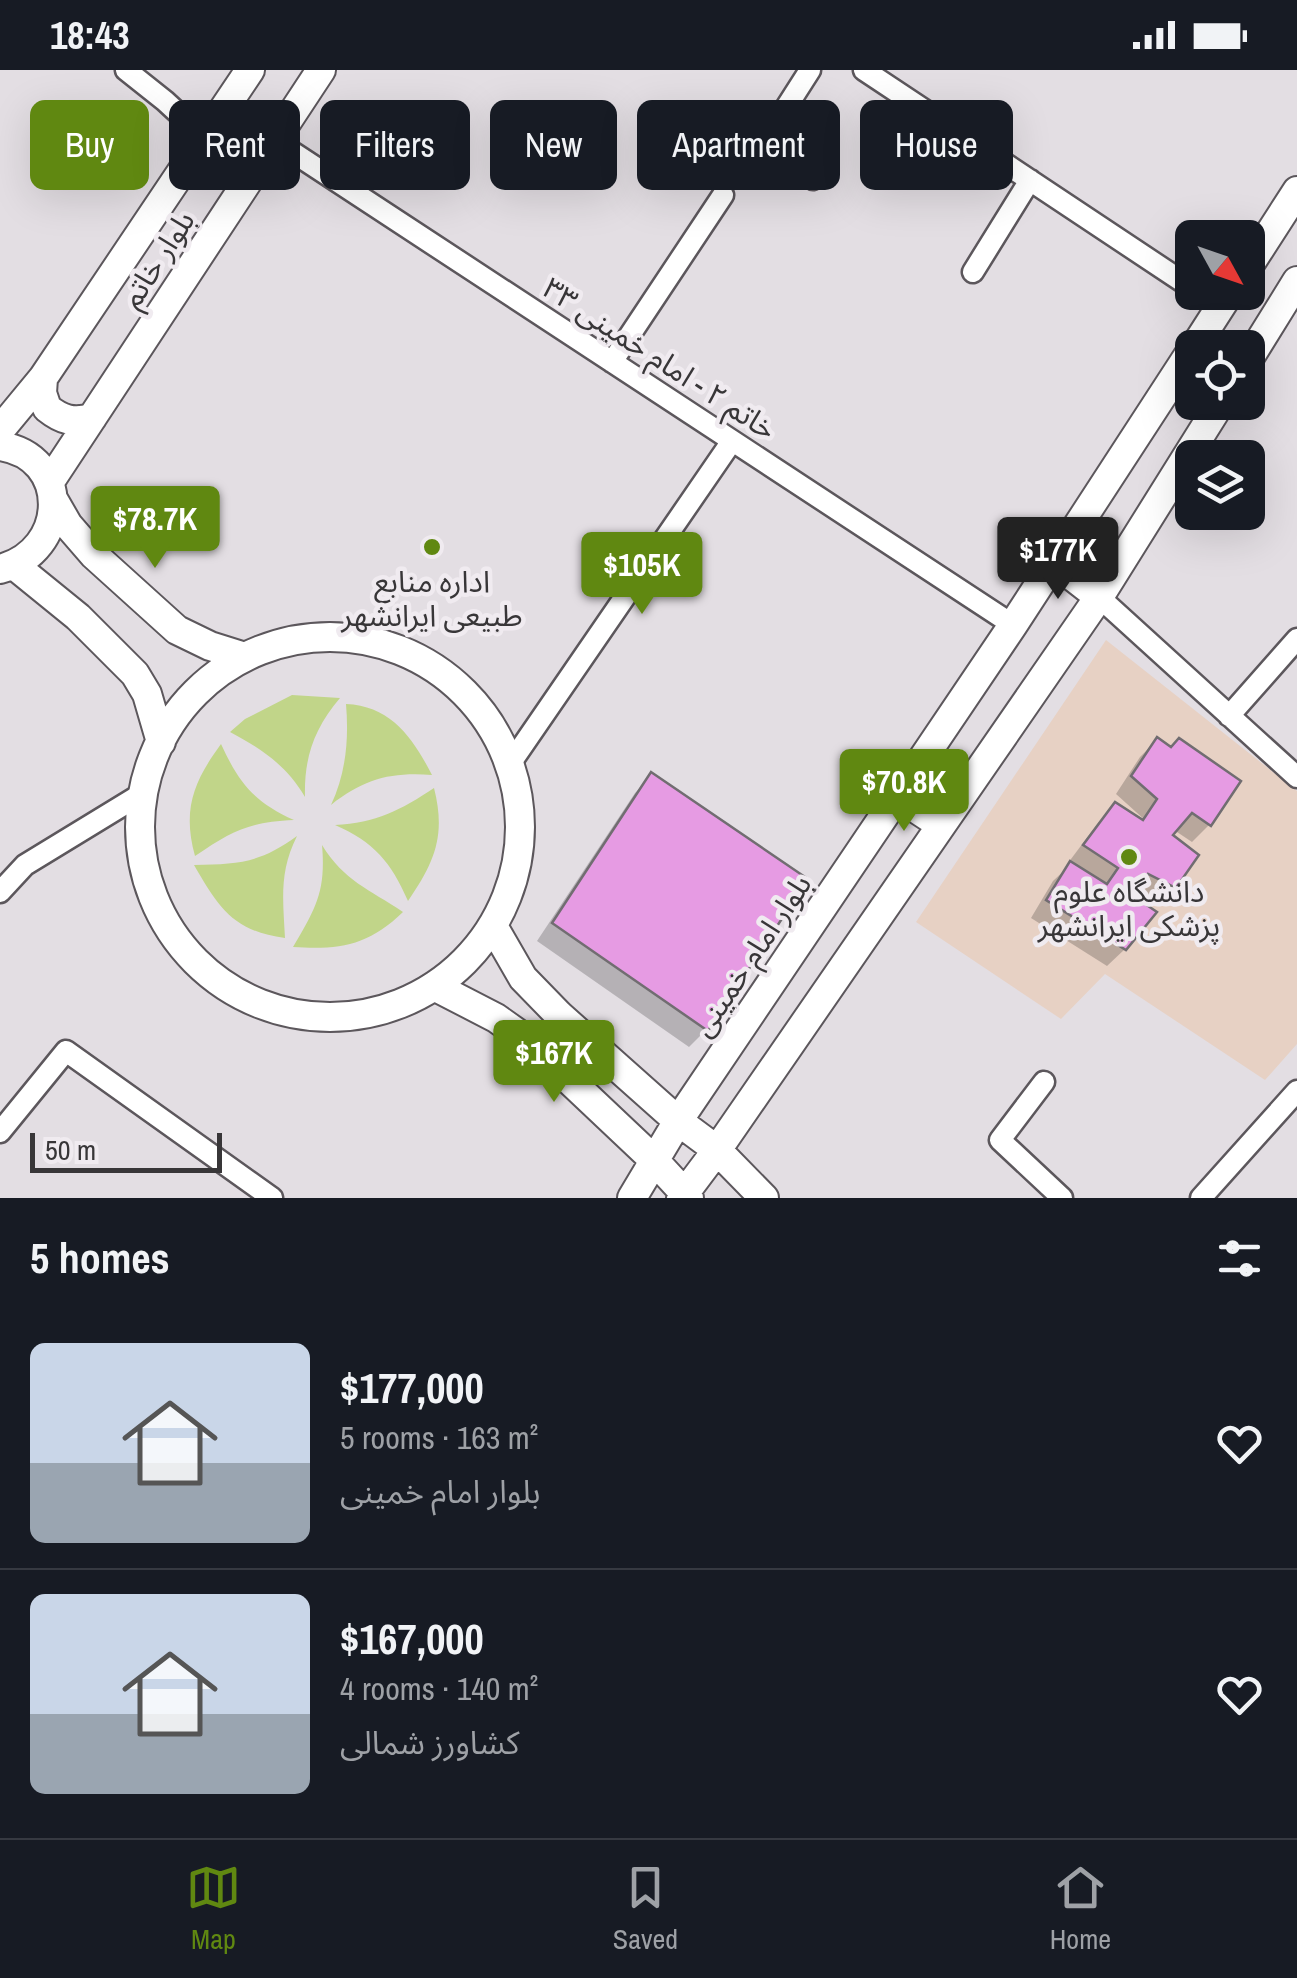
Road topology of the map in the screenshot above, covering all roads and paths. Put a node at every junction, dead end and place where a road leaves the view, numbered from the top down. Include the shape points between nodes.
1 (126, 70) edge
2 (250, 70) edge
3 (320, 70) edge
4 (810, 70) edge
5 (864, 70) edge
6 (230, 100) edge
7 (300, 100) edge
8 (791, 100) edge
9 (169, 104) edge
10 (300, 157) edge
11 (1030, 180) junction
12 (169, 190) edge
13 (241, 190) edge
14 (1297, 191) edge
15 (723, 195) dead end
16 (1265, 240) edge
17 (973, 272) dead end
18 (1175, 277) edge
19 (1297, 281) edge
20 (1265, 333) edge
21 (612, 362) junction
22 (1175, 377) edge
23 (43, 378) junction
24 (92, 418) junction
25 (1210, 420) edge
26 (0, 430) edge
27 (732, 442) junction
28 (0, 446) edge
29 (51, 492) junction
30 (1054, 562) junction
31 (7, 567) edge
32 (1098, 597) junction
33 (1013, 625) junction
34 (1297, 639) edge
35 (246, 657) junction
36 (1230, 716) junction
37 (161, 742) junction
38 (510, 764) junction
39 (1297, 777) edge
40 (144, 793) junction
41 (897, 796) junction
42 (942, 825) junction
43 (0, 892) edge
44 (493, 926) junction
45 (434, 986) junction
46 (1044, 1082) dead end
47 (1297, 1091) edge
48 (678, 1121) junction
49 (0, 1132) edge
50 (717, 1150) junction
51 (654, 1160) junction
52 (685, 1196) edge
53 (272, 1198) edge
54 (632, 1198) edge
55 (764, 1198) edge
56 (1062, 1198) edge
57 (1202, 1198) edge

1 - 9 street
2 - 6 main road, بلوار خاتم
3 - 7 main road, بلوار خاتم
4 - 8 street
5 - 11 street
10 - 21 street, خاتم ۲ - امام خمینی ۳۳
11 - 17 street
11 - 18 street
12 - 23 main road, بلوار خاتم
13 - 24 main road, بلوار خاتم
14 - 16 main road
15 - 21 street
19 - 20 main road
21 - 27 street, خاتم ۲ - امام خمینی ۳۳
22 - 30 main road, بلوار امام خمینی
23 - 24 main road via 47,408 68,420
23 - 26 main road, بلوار خاتم
24 - 29 main road, بلوار خاتم
25 - 32 main road
27 - 33 street, خاتم ۲ - امام خمینی ۳۳
27 - 38 street
28 - 29 main road via 39,467
29 - 31 main road, بلوار خاتم via 52,516 40,546
29 - 35 main road via 68,526 94,555 177,630
30 - 32 main road
30 - 33 main road, بلوار امام خمینی
31 - 37 main road via 78,617 134,674
32 - 36 street
32 - 42 main road
33 - 41 main road, بلوار امام خمینی
34 - 36 street
35 - 37 main road via 199,690
35 - 38 main road via 286,642 332,637 407,652 475,702
36 - 39 street
37 - 40 main road
38 - 44 main road via 520,838 509,891
40 - 43 street via 24,864
40 - 45 main road via 140,836 152,896 183,949 217,981 271,1008 324,1018 385,1009
41 - 42 main road
41 - 48 main road, بلوار امام خمینی
42 - 50 main road
44 - 45 main road
44 - 48 main road via 535,990
45 - 51 main road via 527,1040
46 - 56 street via 1000,1140
47 - 57 street
48 - 50 main road
48 - 51 main road, بلوار امام خمینی
49 - 53 street via 66,1051
50 - 52 main road
50 - 55 main road
51 - 52 main road
51 - 54 main road, بلوار امام خمینی

